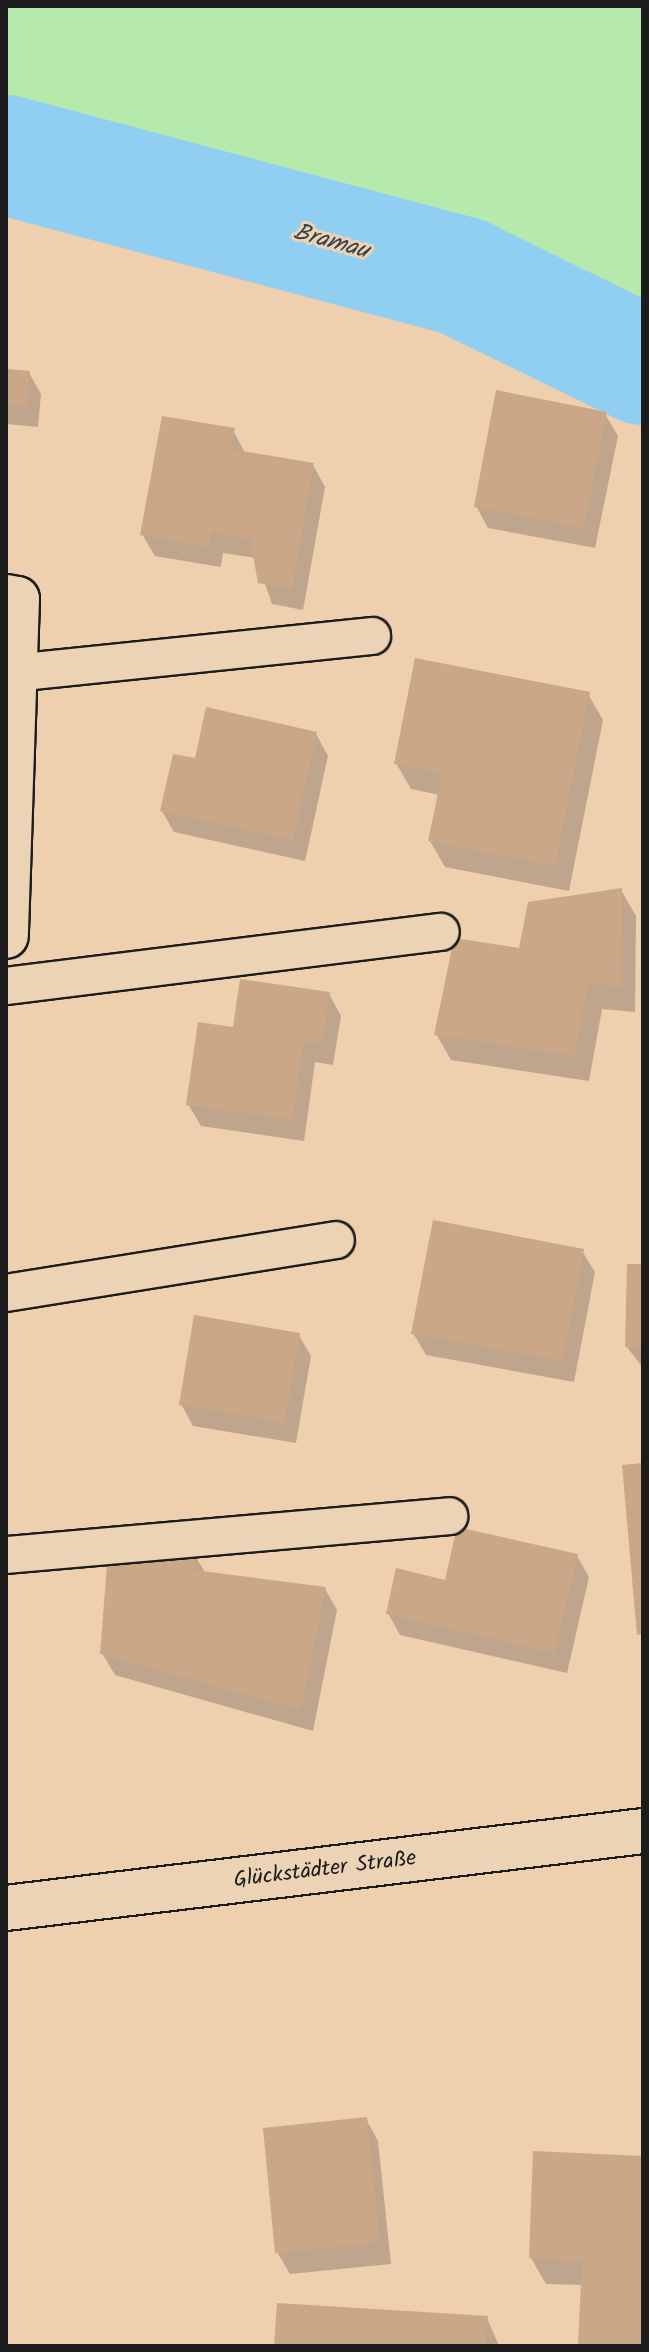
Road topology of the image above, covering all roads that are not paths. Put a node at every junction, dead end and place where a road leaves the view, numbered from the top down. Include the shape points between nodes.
1 (6, 597) edge
2 (372, 636) dead end
3 (13, 673) junction
4 (441, 932) dead end
5 (6, 936) edge
6 (6, 986) edge
7 (336, 1240) dead end
8 (6, 1293) edge
9 (449, 1516) dead end
10 (6, 1555) edge
11 (643, 1831) edge
12 (6, 1908) edge

1 - 3 street via 17,599
2 - 3 lane
3 - 5 street
4 - 6 lane
7 - 8 lane
9 - 10 lane
11 - 12 street, Glückstädter Straße

